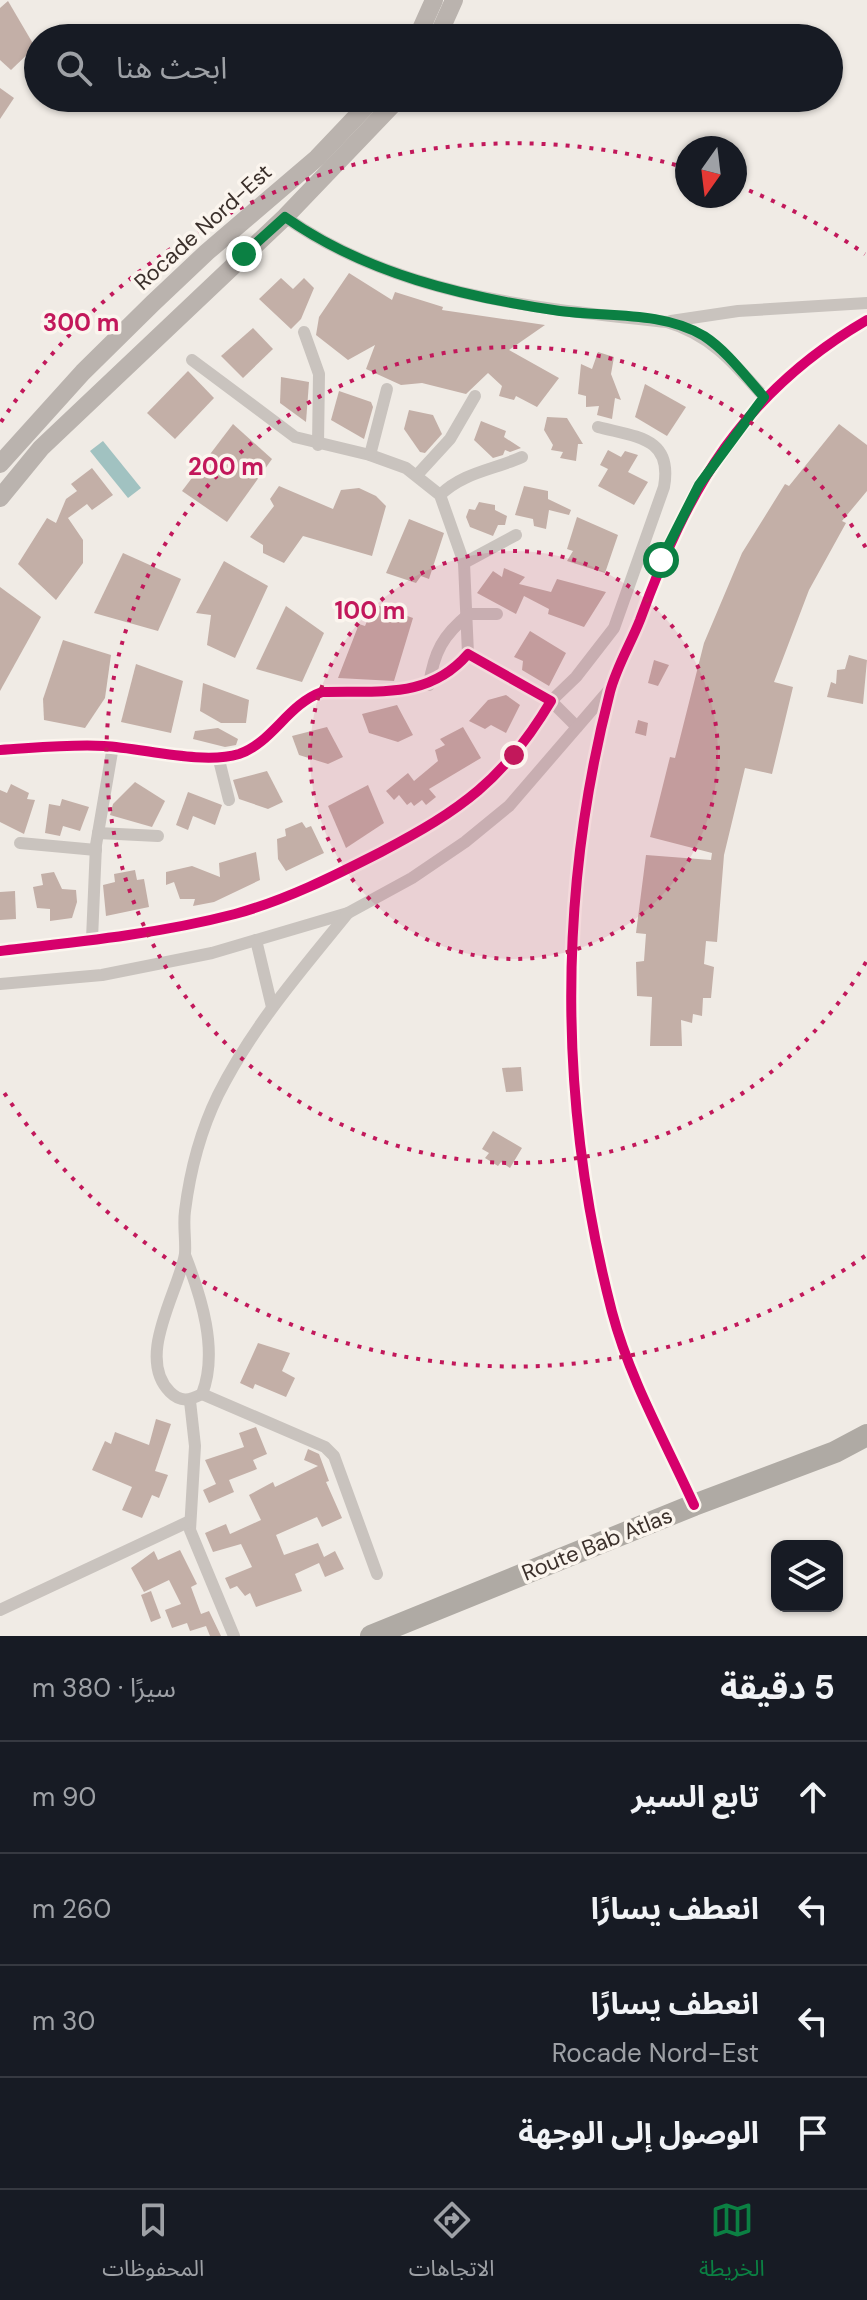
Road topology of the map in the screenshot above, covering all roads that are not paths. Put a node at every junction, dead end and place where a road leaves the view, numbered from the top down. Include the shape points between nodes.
1 (434, 0) edge
2 (454, 0) edge
3 (423, 24) edge
4 (443, 24) edge
5 (361, 112) edge
6 (386, 112) edge
7 (285, 217) junction
8 (867, 303) edge
9 (867, 320) edge
10 (667, 322) junction
11 (304, 332) dead end
12 (192, 360) dead end
13 (387, 389) dead end
14 (475, 396) dead end
15 (764, 397) junction
16 (598, 427) dead end
17 (318, 445) junction
18 (370, 455) junction
19 (522, 457) dead end
20 (0, 464) edge
21 (417, 475) junction
22 (440, 495) junction
23 (0, 498) edge
24 (516, 535) dead end
25 (464, 563) junction
26 (469, 614) junction
27 (497, 614) dead end
28 (468, 654) junction
29 (429, 685) junction
30 (610, 688) junction
31 (551, 701) junction
32 (577, 727) junction
33 (113, 746) junction
34 (0, 750) edge
35 (218, 756) junction
36 (229, 800) dead end
37 (98, 833) junction
38 (158, 836) dead end
39 (20, 843) dead end
40 (96, 850) junction
41 (348, 913) junction
42 (92, 939) junction
43 (256, 940) junction
44 (0, 951) edge
45 (0, 984) edge
46 (272, 1007) junction
47 (185, 1255) junction
48 (202, 1394) junction
49 (190, 1401) junction
50 (867, 1435) edge
51 (694, 1505) junction
52 (190, 1521) junction
53 (377, 1574) dead end
54 (0, 1610) edge
55 (234, 1636) edge
56 (371, 1636) edge

1 - 3 street
2 - 4 street
5 - 20 street, Rocade Nord-Est via 317,158 153,303
6 - 7 street, Rocade Nord-Est
7 - 10 street via 378,267 434,286 560,311
7 - 23 street, Rocade Nord-Est via 41,448
8 - 10 street via 738,311
9 - 15 street via 826,345
10 - 15 street via 705,337
11 - 17 street via 319,374
12 - 17 street via 276,426
13 - 18 street
14 - 21 street via 450,439
15 - 30 street via 682,516
16 - 31 street via 652,443 664,455 664,487 614,628
17 - 18 street
18 - 21 street
19 - 22 street via 464,476
21 - 22 street
22 - 25 street
24 - 25 street
25 - 26 street
26 - 27 street
26 - 28 street
26 - 29 street via 437,649
28 - 29 street
28 - 31 street
29 - 35 street via 322,692 297,705 253,747
30 - 32 street
30 - 51 street via 575,884 573,1103 613,1315 645,1404
31 - 32 street
31 - 42 street via 493,781 427,828 333,876 237,913
32 - 41 street via 509,806 465,842
33 - 34 street
33 - 35 street
33 - 37 street
35 - 36 street
37 - 38 street
37 - 40 street
39 - 40 street
40 - 42 street
41 - 43 street
41 - 46 street
42 - 44 street
43 - 45 street via 102,975
43 - 46 street
46 - 47 street via 245,1045 203,1130 185,1215
47 - 48 street via 198,1288 207,1340 208,1373
47 - 49 street via 169,1297 158,1355 167,1390
48 - 49 street
48 - 53 street via 325,1447 334,1456
49 - 52 street via 195,1446
50 - 51 highway, Route Bab Atlas
51 - 56 highway, Route Bab Atlas
52 - 54 street
52 - 55 street

